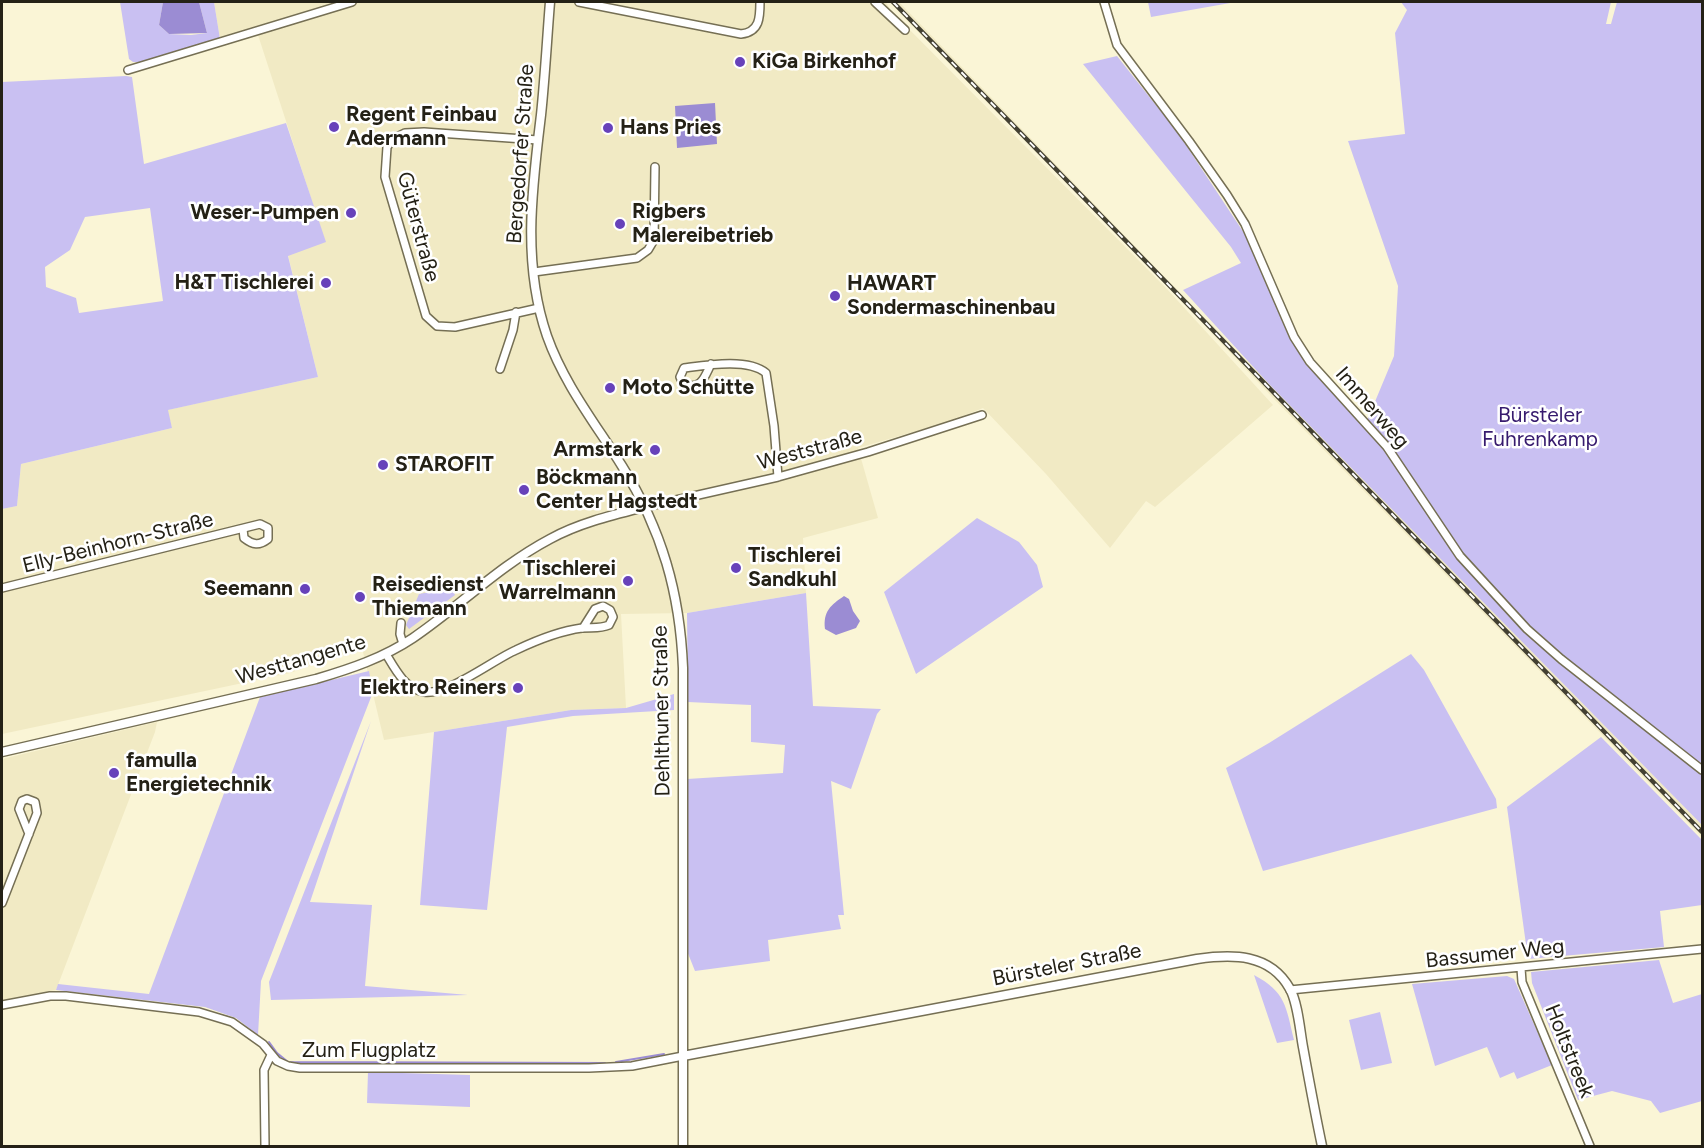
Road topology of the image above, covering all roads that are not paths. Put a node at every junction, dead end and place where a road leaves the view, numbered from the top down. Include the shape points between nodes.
1 (352, 2) edge
2 (550, 2) edge
3 (579, 2) edge
4 (760, 2) edge
5 (875, 2) edge
6 (1104, 2) edge
7 (258, 18) dead end
8 (263, 27) junction
9 (905, 30) dead end
10 (128, 70) dead end
11 (538, 140) junction
12 (656, 166) dead end
13 (534, 272) junction
14 (539, 308) junction
15 (516, 312) junction
16 (711, 364) dead end
17 (500, 369) dead end
18 (982, 415) dead end
19 (778, 477) junction
20 (645, 507) junction
21 (243, 529) dead end
22 (2, 588) edge
23 (401, 623) dead end
24 (584, 628) dead end
25 (403, 644) junction
26 (386, 654) junction
27 (2, 752) edge
28 (1702, 770) edge
29 (29, 834) dead end
30 (2, 903) edge
31 (1702, 950) edge
32 (1521, 968) junction
33 (1290, 990) junction
34 (2, 1005) edge
35 (271, 1055) junction
36 (683, 1056) junction
37 (265, 1146) edge
38 (683, 1146) edge
39 (1322, 1146) edge
40 (1590, 1146) edge

1 - 8 street
2 - 11 street, Bergedorfer Straße
3 - 4 street via 741,34 748,33 759,22
5 - 9 street
6 - 28 street, Immerweg via 1117,45 1245,224 1294,337 1310,362 1387,447 1460,556 1552,651
7 - 8 street
8 - 10 street
11 - 13 street, Bergedorfer Straße via 531,211
11 - 15 street, Güterstraße via 405,133 393,139 385,159 391,202 426,316 437,326 454,327
12 - 13 street via 654,240 648,250 637,258
13 - 14 street, Bergedorfer Straße
14 - 15 street, Güterstraße
14 - 20 street, Dehlthuner Straße via 557,361 574,394
15 - 17 street
16 - 19 street via 747,365 766,373
18 - 19 street, Weststraße
19 - 20 street, Weststraße
20 - 25 street, Westtangente via 551,538 512,561
20 - 36 street, Dehlthuner Straße via 667,559 682,643
21 - 22 street, Elly-Beinhorn-Straße
23 - 25 street
24 - 26 street via 515,650 442,691 424,692 411,687
25 - 26 street, Westtangente
26 - 27 street, Westtangente via 316,679
29 - 30 street
31 - 32 street, Bassumer Weg
32 - 33 street, Bassumer Weg
32 - 40 street, Holtstreek via 1522,982
33 - 36 street, Bürsteler Straße via 1257,960 1224,955
33 - 39 street
34 - 35 street, Zum Flugplatz via 66,996 199,1012 231,1022 263,1044
35 - 36 street, Zum Flugplatz via 288,1066 300,1068 589,1068 632,1066
35 - 37 street via 264,1070
36 - 38 street, Dehlthuner Straße

